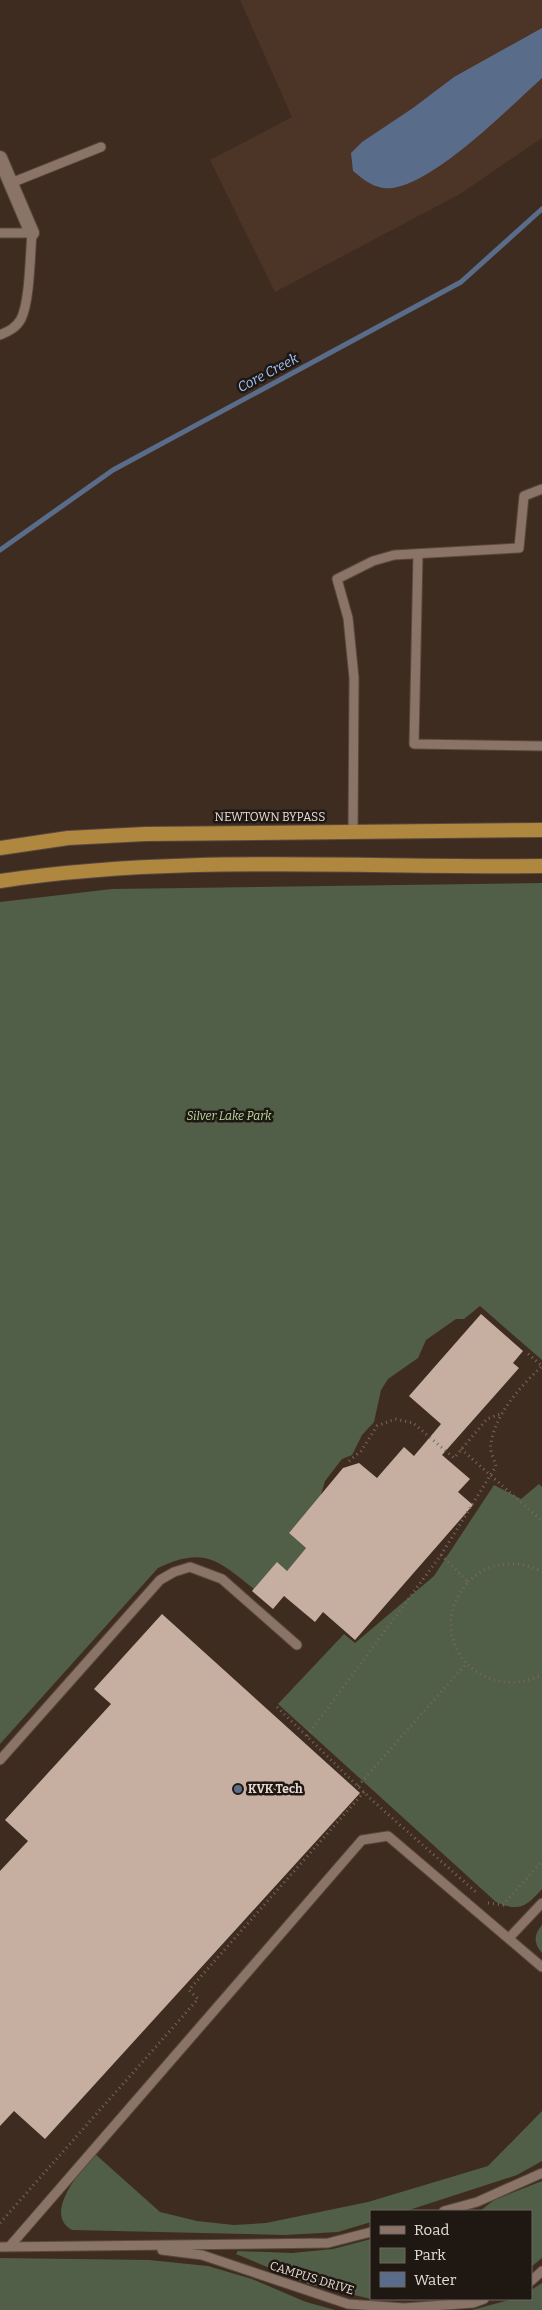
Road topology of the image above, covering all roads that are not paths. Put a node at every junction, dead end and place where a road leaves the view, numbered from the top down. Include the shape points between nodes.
1 (101, 147) dead end
2 (0, 158) edge
3 (11, 183) junction
4 (0, 233) edge
5 (32, 234) junction
6 (0, 335) edge
7 (542, 489) edge
8 (418, 554) junction
9 (542, 746) edge
10 (542, 830) edge
11 (353, 831) junction
12 (0, 848) edge
13 (542, 866) edge
14 (0, 881) edge
15 (297, 1645) dead end
16 (0, 1760) edge
17 (542, 1903) edge
18 (509, 1938) junction
19 (542, 1967) edge
20 (542, 2173) edge
21 (477, 2202) junction
22 (448, 2210) edge
23 (473, 2210) edge
24 (370, 2232) edge
25 (10, 2246) junction
26 (134, 2246) junction
27 (0, 2247) edge
28 (542, 2271) edge
29 (532, 2280) edge
30 (481, 2300) edge

1 - 3 lane
2 - 3 street
3 - 5 street
4 - 5 lane
5 - 6 lane via 21,318 12,330
7 - 8 lane via 524,496 519,548
8 - 9 lane via 414,744
8 - 11 lane via 394,555 373,561 337,578 348,618 354,678
10 - 11 highway, NEWTOWN BYPASS
11 - 12 highway, NEWTOWN BYPASS via 144,834 68,838
13 - 14 highway via 176,866 84,871
15 - 16 lane via 222,1578 190,1567 174,1572 160,1580
17 - 18 lane
18 - 19 lane
18 - 25 lane via 388,1836 362,1840
20 - 21 lane
21 - 22 lane
21 - 23 lane
24 - 26 lane, CAMPUS DRIVE via 328,2243
25 - 26 lane, CAMPUS DRIVE
25 - 27 lane, CAMPUS DRIVE
26 - 30 lane, CAMPUS DRIVE via 202,2255 348,2304 404,2308
28 - 29 lane

